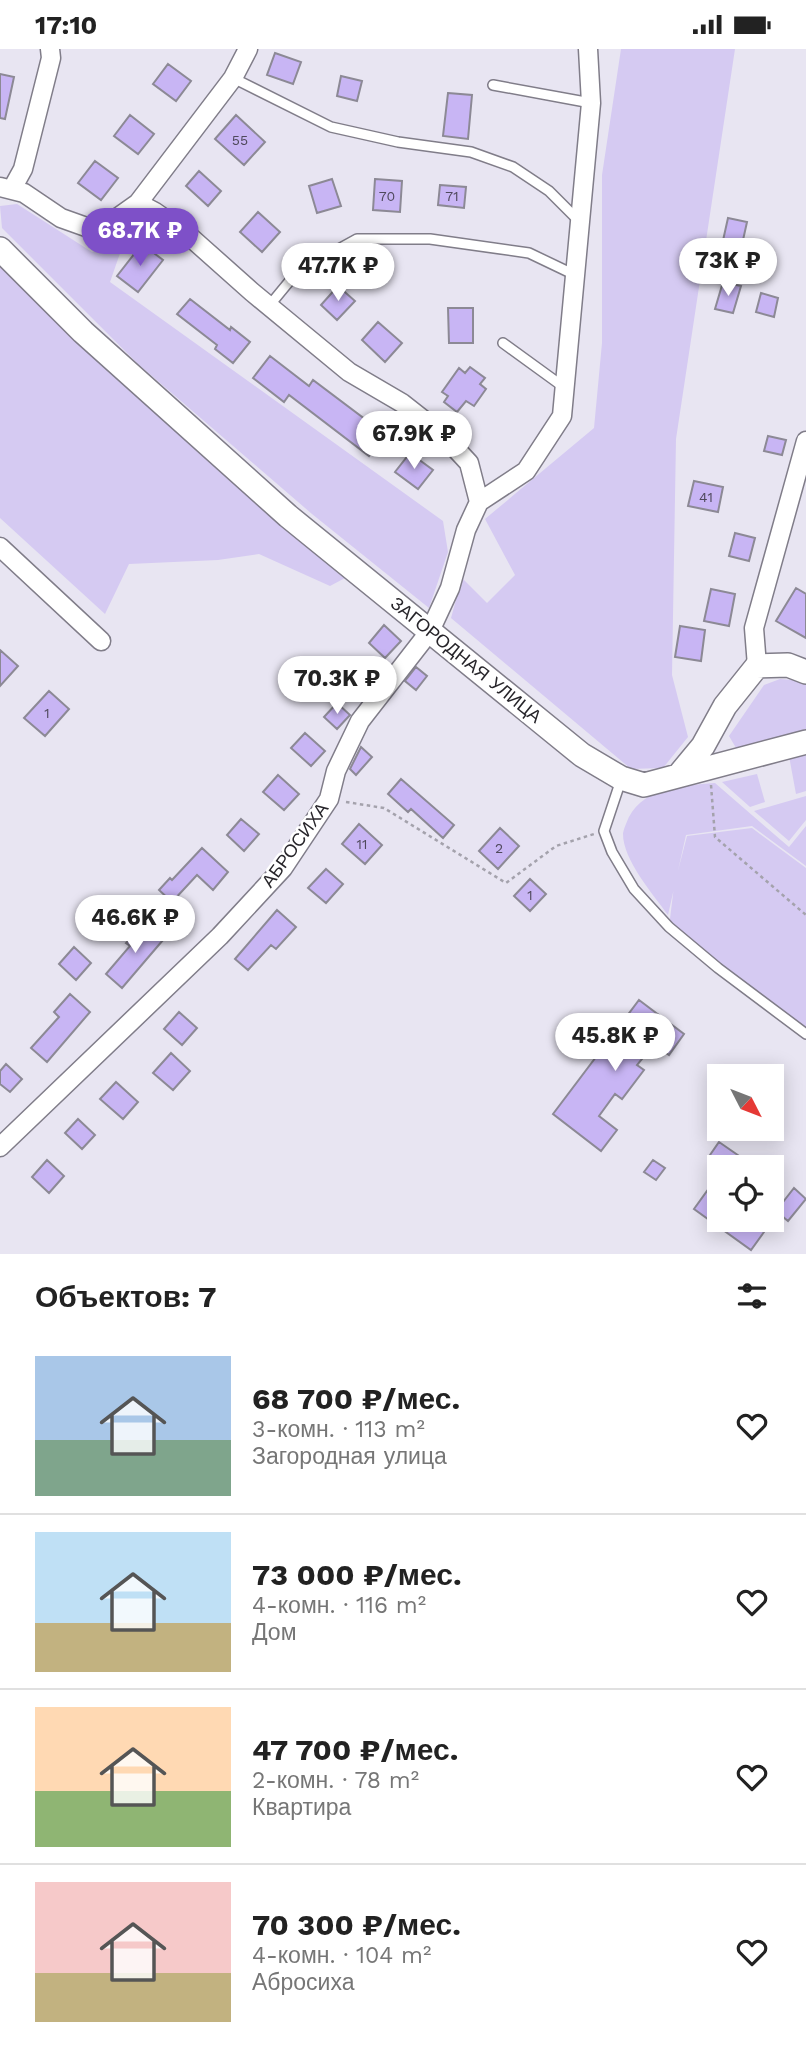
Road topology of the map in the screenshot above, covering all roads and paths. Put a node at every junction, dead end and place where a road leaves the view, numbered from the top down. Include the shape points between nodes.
1 (50, 49) edge
2 (248, 49) edge
3 (588, 49) edge
4 (233, 78) junction
5 (493, 85) dead end
6 (591, 103) junction
7 (6, 188) edge
8 (138, 203) junction
9 (581, 223) junction
10 (0, 249) edge
11 (575, 275) junction
12 (269, 306) junction
13 (503, 343) dead end
14 (565, 387) junction
15 (806, 441) edge
16 (479, 502) junction
17 (0, 547) edge
18 (430, 631) junction
19 (101, 641) dead end
20 (757, 666) junction
21 (806, 672) edge
22 (806, 742) edge
23 (710, 767) junction
24 (679, 775) junction
25 (621, 778) junction
26 (329, 799) junction
27 (604, 831) junction
28 (806, 915) edge
29 (806, 1034) edge
30 (0, 1147) edge

1 - 7 street via 23,169
2 - 4 street
3 - 6 street
4 - 8 street
4 - 9 lane via 331,127 471,152 513,167 549,191
5 - 6 lane
6 - 9 street
7 - 8 street via 89,228 107,226
8 - 12 street via 188,235
9 - 11 street
10 - 18 street, ЗАГОРОДНАЯ УЛИЦА via 83,332 278,507
11 - 12 lane via 529,253 430,239 357,239 297,272
11 - 14 street
12 - 16 street via 349,372 402,403 444,436 469,463
13 - 14 lane
14 - 16 street via 562,416 526,471
15 - 20 street via 754,628
16 - 18 street, АБРОСИХА
17 - 19 street
18 - 25 street, ЗАГОРОДНАЯ УЛИЦА via 582,755
18 - 26 street, АБРОСИХА via 360,721 336,771
20 - 21 street via 788,664
20 - 24 street
22 - 23 street, ЗАГОРОДНАЯ УЛИЦА
23 - 24 street, ЗАГОРОДНАЯ УЛИЦА
23 - 28 path via 715,837
24 - 25 street, ЗАГОРОДНАЯ УЛИЦА via 644,785
25 - 27 lane
26 - 27 path via 384,808 506,883 556,846
26 - 30 street, АБРОСИХА via 282,868 220,936
27 - 29 lane via 634,889 669,927

